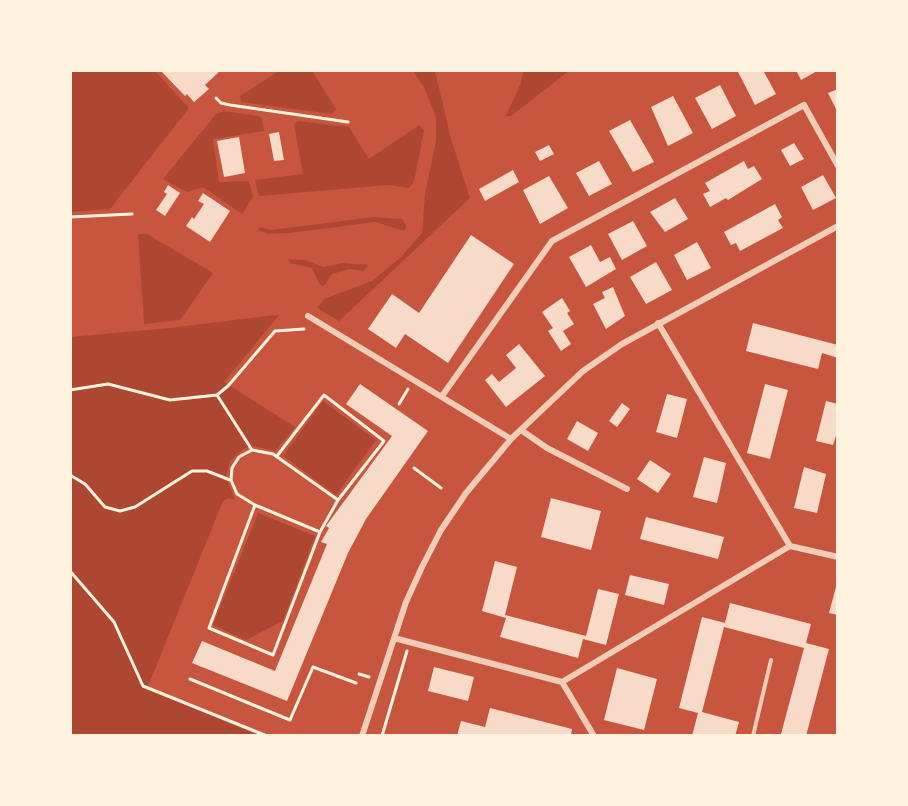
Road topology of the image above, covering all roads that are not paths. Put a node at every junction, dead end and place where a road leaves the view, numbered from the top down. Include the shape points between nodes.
1 (837, 166) edge
2 (837, 226) edge
3 (308, 316) dead end
4 (658, 323) junction
5 (442, 396) junction
6 (521, 430) junction
7 (511, 439) junction
8 (627, 489) dead end
9 (790, 546) junction
10 (837, 557) edge
11 (394, 638) junction
12 (771, 660) dead end
13 (562, 682) junction
14 (362, 735) edge
15 (594, 735) edge
16 (753, 735) edge

1 - 5 street via 804,105 552,241
2 - 4 street
3 - 5 street
4 - 6 street via 583,371
4 - 9 street
5 - 7 street
6 - 7 street
6 - 8 street via 547,448
7 - 11 street via 441,530 406,602
9 - 10 street
9 - 13 street
11 - 13 street
11 - 14 street
12 - 16 lane
13 - 15 street

